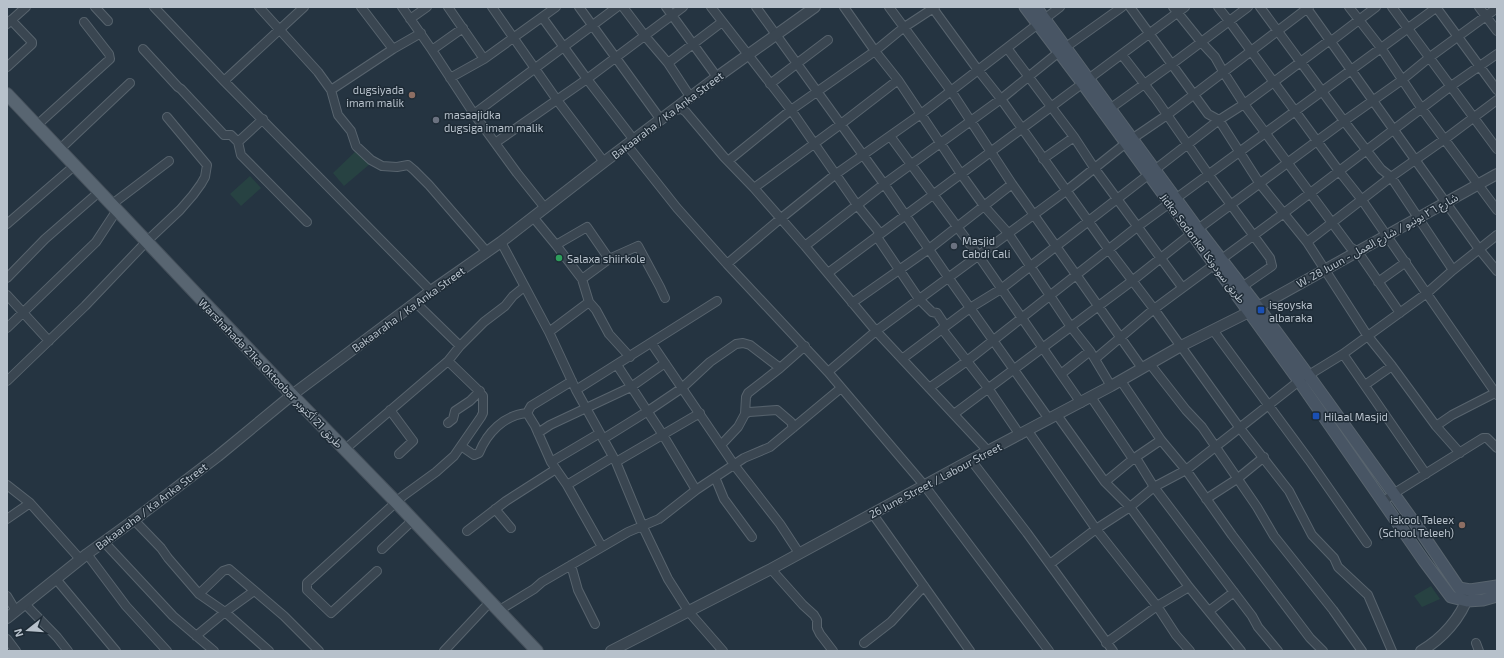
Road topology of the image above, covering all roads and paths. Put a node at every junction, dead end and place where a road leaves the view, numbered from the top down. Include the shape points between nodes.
1 (26, 7) edge
2 (95, 7) edge
3 (154, 7) edge
4 (259, 7) edge
5 (304, 7) edge
6 (402, 7) edge
7 (427, 7) edge
8 (448, 7) edge
9 (492, 7) edge
10 (556, 7) edge
11 (579, 7) edge
12 (617, 7) edge
13 (623, 7) edge
14 (666, 7) edge
15 (683, 7) edge
16 (711, 7) edge
17 (756, 7) edge
18 (815, 7) edge
19 (844, 7) edge
20 (889, 7) edge
21 (934, 7) edge
22 (1025, 7) edge
23 (1036, 7) edge
24 (1060, 7) edge
25 (1122, 7) edge
26 (1130, 7) edge
27 (1185, 7) edge
28 (1218, 7) edge
29 (1248, 7) edge
30 (1260, 7) edge
31 (1307, 7) edge
32 (1349, 7) edge
33 (1376, 7) edge
34 (1392, 7) edge
35 (1436, 7) edge
36 (1479, 7) edge
37 (363, 8) edge
38 (1497, 8) edge
39 (1175, 10) edge
40 (672, 15) junction
41 (1486, 16) junction
42 (542, 17) junction
43 (410, 19) junction
44 (1359, 20) junction
45 (108, 21) dead end
46 (1041, 21) junction
47 (1229, 21) junction
48 (9, 22) edge
49 (84, 22) dead end
50 (722, 22) junction
51 (592, 25) junction
52 (463, 28) junction
53 (903, 28) junction
54 (1408, 28) junction
55 (280, 29) junction
56 (1277, 31) junction
57 (1497, 31) edge
58 (421, 33) junction
59 (1150, 34) junction
60 (645, 36) junction
61 (777, 36) junction
62 (513, 38) junction
63 (1458, 38) junction
64 (828, 40) dead end
65 (1330, 40) junction
66 (1202, 43) junction
67 (693, 44) junction
68 (564, 47) junction
69 (1007, 48) junction
70 (1381, 48) junction
71 (143, 49) dead end
72 (393, 49) junction
73 (432, 50) junction
74 (1063, 50) junction
75 (875, 51) junction
76 (1251, 51) junction
77 (1497, 54) edge
78 (749, 55) junction
79 (1122, 55) junction
80 (616, 58) junction
81 (1430, 58) junction
82 (484, 59) junction
83 (1300, 62) junction
84 (668, 63) junction
85 (797, 63) junction
86 (1172, 64) junction
87 (1480, 66) junction
88 (7, 68) edge
89 (535, 68) junction
90 (978, 70) junction
91 (1351, 70) junction
92 (1224, 73) junction
93 (717, 77) junction
94 (1028, 77) junction
95 (450, 78) junction
96 (587, 79) junction
97 (898, 80) junction
98 (1402, 80) junction
99 (224, 81) junction
100 (1086, 82) junction
101 (130, 83) dead end
102 (1274, 83) junction
103 (770, 84) junction
104 (1144, 85) junction
105 (1451, 86) junction
106 (331, 90) junction
107 (1497, 90) edge
108 (951, 91) junction
109 (1321, 91) junction
110 (818, 92) junction
111 (1194, 94) junction
112 (7, 95) edge
113 (691, 98) junction
114 (1001, 99) junction
115 (557, 100) junction
116 (1497, 100) edge
117 (1374, 101) junction
118 (1244, 104) junction
119 (1051, 108) junction
120 (1111, 108) junction
121 (1422, 109) junction
122 (674, 110) junction
123 (791, 110) junction
124 (1294, 112) junction
125 (474, 114) junction
126 (921, 114) junction
127 (1167, 115) junction
128 (167, 117) dead end
129 (1473, 117) junction
130 (263, 119) junction
131 (661, 120) junction
132 (971, 120) junction
133 (1218, 120) junction
134 (1344, 121) junction
135 (841, 124) junction
136 (36, 126) junction
137 (1021, 129) junction
138 (1394, 131) junction
139 (1265, 133) junction
140 (890, 136) junction
141 (1074, 137) junction
142 (1445, 139) junction
143 (1129, 141) junction
144 (238, 142) junction
145 (1317, 142) junction
146 (495, 143) junction
147 (630, 143) junction
148 (815, 143) junction
149 (940, 144) junction
150 (1187, 145) junction
151 (1497, 149) edge
152 (59, 150) junction
153 (1367, 150) junction
154 (992, 151) junction
155 (1240, 152) junction
156 (863, 154) junction
157 (1043, 159) junction
158 (1416, 160) junction
159 (169, 161) dead end
160 (728, 161) junction
161 (604, 162) junction
162 (912, 164) junction
163 (1287, 164) junction
164 (74, 166) junction
165 (1095, 168) junction
166 (1339, 171) junction
167 (1151, 172) junction
168 (836, 174) junction
169 (961, 174) junction
170 (1497, 174) edge
171 (1209, 175) junction
172 (1391, 177) junction
173 (884, 184) junction
174 (1012, 184) junction
175 (1260, 184) junction
176 (1479, 184) junction
177 (754, 188) junction
178 (1066, 191) junction
179 (99, 192) junction
180 (1309, 194) junction
181 (933, 195) junction
182 (1117, 199) junction
183 (1362, 200) junction
184 (1173, 202) junction
185 (1446, 203) junction
186 (857, 205) junction
187 (1231, 205) junction
188 (984, 206) junction
189 (114, 208) junction
190 (545, 208) junction
191 (1497, 210) edge
192 (1034, 214) junction
193 (1284, 214) junction
194 (905, 216) junction
195 (533, 217) junction
196 (780, 219) junction
197 (1418, 219) junction
198 (307, 222) dead end
199 (1089, 222) junction
200 (7, 224) edge
201 (1331, 224) junction
202 (957, 226) junction
203 (1138, 227) junction
204 (1195, 231) junction
205 (1008, 233) junction
206 (1497, 235) edge
207 (1253, 236) junction
208 (1387, 236) junction
209 (877, 237) junction
210 (147, 241) junction
211 (501, 242) junction
212 (1307, 242) junction
213 (556, 245) junction
214 (1057, 245) junction
215 (805, 246) junction
216 (929, 249) junction
217 (1479, 249) junction
218 (1109, 250) junction
219 (487, 252) junction
220 (1358, 252) junction
221 (978, 255) junction
222 (1160, 258) junction
223 (608, 259) junction
224 (1218, 262) junction
225 (1406, 262) junction
226 (727, 264) junction
227 (1029, 266) junction
228 (900, 269) junction
229 (1325, 269) junction
230 (1453, 270) junction
231 (1497, 271) edge
232 (828, 273) junction
233 (1077, 275) junction
234 (948, 277) junction
235 (7, 278) edge
236 (582, 278) junction
237 (1132, 281) junction
238 (1378, 282) junction
239 (1242, 287) junction
240 (524, 288) junction
241 (1182, 288) junction
242 (1001, 289) junction
243 (431, 292) junction
244 (1427, 293) junction
245 (7, 295) edge
246 (1050, 296) junction
247 (665, 298) dead end
248 (919, 299) junction
249 (717, 301) dead end
250 (589, 302) junction
251 (416, 303) junction
252 (852, 303) junction
253 (1098, 305) junction
254 (970, 308) junction
255 (1154, 309) junction
256 (1254, 309) junction
257 (24, 312) junction
258 (1400, 313) junction
259 (1021, 318) junction
260 (1072, 327) junction
261 (7, 328) edge
262 (942, 329) junction
263 (1213, 330) junction
264 (876, 331) junction
265 (548, 332) junction
266 (1367, 335) junction
267 (1121, 338) junction
268 (992, 340) junction
269 (49, 341) junction
270 (652, 344) junction
271 (460, 346) junction
272 (805, 346) junction
273 (1181, 346) junction
274 (1043, 348) junction
275 (1090, 351) junction
276 (1343, 354) junction
277 (630, 357) junction
278 (902, 359) junction
279 (1095, 359) junction
280 (448, 361) junction
281 (967, 361) junction
282 (664, 363) junction
283 (617, 365) junction
284 (1146, 366) junction
285 (1392, 366) junction
286 (780, 368) junction
287 (1014, 369) junction
288 (828, 372) junction
289 (1061, 374) junction
290 (1304, 379) junction
291 (7, 381) edge
292 (572, 381) junction
293 (1121, 381) junction
294 (1111, 386) junction
295 (1365, 386) junction
296 (631, 387) junction
297 (682, 388) junction
298 (841, 388) junction
299 (929, 388) junction
300 (988, 388) junction
301 (576, 390) junction
302 (480, 391) junction
303 (1496, 394) edge
304 (292, 396) junction
305 (1091, 397) junction
306 (1081, 403) junction
307 (1270, 405) junction
308 (586, 409) junction
309 (390, 410) junction
310 (648, 411) junction
311 (526, 413) junction
312 (700, 413) junction
313 (745, 414) junction
314 (954, 414) junction
315 (1053, 417) junction
316 (448, 423) dead end
317 (1436, 426) junction
318 (1239, 427) junction
319 (793, 428) junction
320 (538, 433) junction
321 (1024, 433) junction
322 (663, 435) junction
323 (601, 436) junction
324 (1161, 440) junction
325 (721, 445) junction
326 (461, 446) junction
327 (1216, 446) junction
328 (1497, 448) edge
329 (344, 450) junction
330 (988, 451) junction
331 (1460, 453) junction
332 (399, 454) dead end
333 (1264, 457) junction
334 (1134, 459) junction
335 (614, 460) junction
336 (970, 460) junction
337 (553, 466) junction
338 (735, 466) junction
339 (1186, 470) junction
340 (1426, 474) junction
341 (714, 478) junction
342 (1237, 479) junction
343 (1106, 482) junction
344 (924, 485) junction
345 (567, 486) junction
346 (1154, 487) junction
347 (9, 489) edge
348 (696, 490) junction
349 (1393, 494) junction
350 (1206, 499) junction
351 (396, 502) junction
352 (1383, 502) junction
353 (30, 503) junction
354 (1130, 507) junction
355 (495, 509) junction
356 (872, 513) junction
357 (7, 519) edge
358 (134, 520) junction
359 (413, 520) junction
360 (643, 527) junction
361 (511, 528) dead end
362 (1096, 529) junction
363 (467, 531) dead end
364 (752, 537) dead end
365 (104, 542) junction
366 (1367, 544) dead end
367 (602, 547) junction
368 (382, 549) dead end
369 (799, 553) junction
370 (83, 556) junction
371 (1050, 564) junction
372 (571, 565) junction
373 (771, 569) junction
374 (377, 571) dead end
375 (56, 579) junction
376 (924, 586) junction
377 (1497, 586) edge
378 (1189, 587) junction
379 (254, 591) junction
380 (1234, 592) junction
381 (199, 594) junction
382 (7, 596) edge
383 (1468, 596) junction
384 (1497, 596) edge
385 (490, 602) junction
386 (25, 604) junction
387 (1157, 606) junction
388 (16, 611) junction
389 (498, 611) junction
390 (1209, 611) junction
391 (225, 612) junction
392 (689, 612) junction
393 (7, 618) edge
394 (595, 624) dead end
395 (196, 636) junction
396 (7, 639) edge
397 (1106, 642) junction
398 (864, 643) dead end
399 (16, 651) edge
400 (68, 651) edge
401 (116, 651) edge
402 (167, 651) edge
403 (214, 651) edge
404 (269, 651) edge
405 (319, 651) edge
406 (444, 651) edge
407 (537, 651) edge
408 (611, 651) edge
409 (723, 651) edge
410 (833, 651) edge
411 (970, 651) edge
412 (1049, 651) edge
413 (1113, 651) edge
414 (1190, 651) edge
415 (1241, 651) edge
416 (1278, 651) edge
417 (1323, 651) edge
418 (1362, 651) edge
419 (1392, 651) edge
420 (1421, 651) edge

1 - 48 street
2 - 45 street
3 - 99 street
4 - 55 street
5 - 55 street
6 - 43 street
7 - 43 street
8 - 52 street
9 - 62 street
10 - 42 street
11 - 51 street
12 - 51 street
13 - 60 street
14 - 40 street
15 - 40 street
16 - 50 street
17 - 61 street
18 - 61 street, Bakaaraha / Ka Anka Street
19 - 75 street
20 - 53 street
21 - 53 street
21 - 90 street
22 - 46 main road, Jidka Sodonka طريق سودونكا
23 - 46 main road, Jidka Sodonka طريق سودونكا
24 - 46 street
25 - 74 street
26 - 59 street
27 - 39 street
28 - 47 street
29 - 47 street
30 - 56 street
31 - 56 street
31 - 65 street
32 - 44 street
33 - 44 street
34 - 54 street
35 - 54 street
35 - 63 street
36 - 41 street
37 - 72 street
38 - 41 street
39 - 59 street
39 - 66 street
40 - 60 street
40 - 67 street
41 - 57 street
41 - 63 street
42 - 62 street
42 - 68 street
43 - 58 street
44 - 65 street
44 - 70 street
46 - 69 street
46 - 74 main road, Jidka Sodonka طريق سودونكا
47 - 66 street
47 - 76 street
48 - 88 street via 32,44
49 - 136 street via 109,54 110,59
50 - 67 street
50 - 78 street
51 - 68 street
51 - 80 street
52 - 73 street
52 - 82 street
53 - 75 street
53 - 108 street
54 - 70 street
54 - 81 street
55 - 99 street
55 - 106 street
56 - 76 street
56 - 83 street
58 - 72 street
58 - 73 street
59 - 79 street
59 - 86 street
60 - 80 street
60 - 84 street
61 - 78 street, Bakaaraha / Ka Anka Street
61 - 85 street
62 - 82 street
62 - 89 street
63 - 81 street
63 - 87 street
64 - 85 street
65 - 83 street
65 - 91 street
66 - 86 street
66 - 92 street via 1215,57
67 - 84 street
67 - 93 street
68 - 89 street
68 - 96 street
69 - 90 street
69 - 94 street
70 - 91 street
70 - 98 street
71 - 144 street via 224,135 231,135
72 - 106 street
73 - 95 street
74 - 94 street
74 - 100 main road, Jidka Sodonka طريق سودونكا
75 - 97 street
75 - 110 street
76 - 92 street
76 - 102 street
77 - 87 street
78 - 93 street, Bakaaraha / Ka Anka Street
78 - 103 street
79 - 100 street
79 - 104 street
80 - 96 street
80 - 131 street
81 - 98 street
81 - 105 street
82 - 95 street
83 - 102 street
83 - 109 street
84 - 113 street
85 - 103 street
85 - 110 street
86 - 104 street
86 - 111 street
87 - 105 street
87 - 107 street
89 - 115 street
89 - 125 street
90 - 108 street
90 - 114 street
91 - 109 street
91 - 117 street
92 - 111 street
92 - 118 street
93 - 113 street, Bakaaraha / Ka Anka Street
94 - 114 street
94 - 119 street
95 - 125 street
96 - 115 street
96 - 147 street
97 - 126 street
97 - 135 street
98 - 117 street
98 - 121 street
99 - 130 street
100 - 119 street
100 - 120 main road, Jidka Sodonka طريق سودونكا
100 - 143 main road, Jidka Sodonka طريق سودونكا
101 - 152 street
102 - 118 street
102 - 124 street
103 - 123 street
104 - 120 street
104 - 127 street
105 - 121 street
105 - 129 street
106 - 219 street via 338,115 351,131 356,146 382,166 408,165
108 - 126 street
108 - 132 street
109 - 124 street
109 - 134 street
110 - 123 street
110 - 135 street
111 - 127 street
111 - 133 street via 1208,114
112 - 136 main road, Warshahada 21ka Oktoobar طريق 21 أكتوبر
113 - 122 street, Bakaaraha / Ka Anka Street
114 - 132 street
114 - 137 street
115 - 146 street
115 - 161 street
116 - 129 street
117 - 134 street
117 - 138 street
118 - 133 street
118 - 139 street
119 - 137 street
119 - 141 street
120 - 143 main road, Jidka Sodonka طريق سودونكا
121 - 138 street
121 - 142 street
122 - 131 street, Bakaaraha / Ka Anka Street
122 - 160 street via 682,109 686,112
123 - 148 street
123 - 160 street
124 - 139 street
124 - 145 street
125 - 146 street
126 - 140 street
126 - 149 street
127 - 143 street
127 - 150 street
128 - 210 street via 208,165 193,195
129 - 142 street
129 - 151 street
130 - 144 street
130 - 243 street
131 - 147 street, Bakaaraha / Ka Anka Street
132 - 149 street
132 - 154 street
133 - 150 street
133 - 155 street
134 - 145 street
134 - 153 street
135 - 148 street
135 - 156 street
136 - 152 main road, Warshahada 21ka Oktoobar طريق 21 أكتوبر
137 - 154 street
137 - 157 street
138 - 153 street
138 - 158 street
139 - 155 street
139 - 163 street
140 - 156 street
140 - 162 street
141 - 157 street
141 - 165 street
142 - 158 street
142 - 176 street
143 - 165 street
143 - 167 main road, Jidka Sodonka طريق سودونكا
144 - 198 street via 241,155
145 - 163 street
145 - 166 street
146 - 190 street
147 - 161 street, Bakaaraha / Ka Anka Street
147 - 226 street via 677,208
148 - 168 street
148 - 177 street
149 - 162 street
149 - 169 street
150 - 167 street
150 - 171 street
152 - 164 main road, Warshahada 21ka Oktoobar طريق 21 أكتوبر
153 - 166 street
153 - 172 street via 1381,169
154 - 169 street
154 - 174 street
155 - 171 street
155 - 175 street
156 - 168 street
156 - 173 street
157 - 178 street
158 - 172 street
158 - 185 street
159 - 189 street
160 - 177 street
161 - 190 street, Bakaaraha / Ka Anka Street
162 - 173 street
162 - 181 street
163 - 175 street
163 - 180 street
164 - 179 main road, Warshahada 21ka Oktoobar طريق 21 أكتوبر
164 - 200 street
165 - 178 street
165 - 182 street
166 - 180 street
166 - 183 street
167 - 182 street
167 - 184 main road, Jidka Sodonka طريق سودونكا
168 - 186 street
168 - 196 street
169 - 181 street
169 - 188 street
170 - 176 street, W. 28 Juun - شارع ٢٦ يونيو / شارع العمل
171 - 184 street
171 - 187 street
172 - 183 street
172 - 197 street
173 - 186 street
173 - 194 street
174 - 188 street
174 - 192 street
175 - 187 street
175 - 193 street
176 - 185 street, W. 28 Juun - شارع ٢٦ يونيو / شارع العمل
176 - 191 street
177 - 196 street
178 - 192 street
178 - 199 street
179 - 189 main road, Warshahada 21ka Oktoobar طريق 21 أكتوبر
179 - 235 street
180 - 193 street
180 - 201 street
181 - 194 street
181 - 202 street
182 - 199 street
182 - 203 street
183 - 201 street
183 - 208 street
184 - 203 street
184 - 204 main road, Jidka Sodonka طريق سودونكا
185 - 197 street, W. 28 Juun - شارع ٢٦ يونيو / شارع العمل
185 - 217 street
186 - 209 street via 879,232
186 - 215 street
187 - 204 street
187 - 207 street
188 - 202 street
188 - 205 street
189 - 210 main road, Warshahada 21ka Oktoobar طريق 21 أكتوبر
189 - 257 street via 96,242
190 - 195 street, Bakaaraha / Ka Anka Street
192 - 205 street
192 - 214 street
193 - 207 street
193 - 212 street
194 - 209 street
194 - 216 street
195 - 211 street, Bakaaraha / Ka Anka Street
195 - 213 street
196 - 215 street
196 - 226 street
197 - 208 street, W. 28 Juun - شارع ٢٦ يونيو / شارع العمل
197 - 230 street
199 - 214 street
199 - 218 street
201 - 212 street
201 - 220 street via 1350,247
202 - 216 street
202 - 221 street
203 - 218 street
203 - 222 street
204 - 222 street
204 - 224 main road, Jidka Sodonka طريق سودونكا
205 - 221 street
205 - 227 street
206 - 217 street
207 - 224 street
207 - 239 street via 1272,264
208 - 220 street, W. 28 Juun - شارع ٢٦ يونيو / شارع العمل
208 - 225 street
209 - 228 street
209 - 232 street
210 - 269 street
210 - 304 main road, Warshahada 21ka Oktoobar طريق 21 أكتوبر
211 - 219 street, Bakaaraha / Ka Anka Street
211 - 240 street
212 - 229 street
213 - 223 street via 587,227
213 - 236 street
214 - 227 street
214 - 233 street
215 - 232 street
216 - 228 street
216 - 234 street
217 - 230 street
217 - 231 street
218 - 233 street
218 - 237 street
219 - 243 street, Bakaaraha / Ka Anka Street
220 - 229 street, W. 28 Juun - شارع ٢٦ يونيو / شارع العمل
220 - 238 street
221 - 234 street
221 - 242 street
222 - 237 street
222 - 241 street
223 - 236 street
223 - 247 street via 638,246
224 - 239 main road, Jidka Sodonka طريق سودونكا
224 - 241 street
224 - 256 main road, Jidka Sodonka طريق سودونكا
225 - 238 street
225 - 244 street
226 - 272 street
227 - 242 street
227 - 246 street
228 - 248 street
228 - 252 street
229 - 256 street, W. 28 Juun - شارع ٢٦ يونيو / شارع العمل
229 - 266 street
230 - 244 street
232 - 252 street
233 - 246 street
233 - 253 street
234 - 248 street
234 - 254 street
236 - 250 street
237 - 253 street
237 - 255 street
238 - 258 street
239 - 256 main road, Jidka Sodonka طريق سودونكا
240 - 265 street
240 - 271 street
241 - 255 street
242 - 254 street
242 - 259 street
243 - 251 street, Bakaaraha / Ka Anka Street
244 - 258 street
244 - 303 street
245 - 257 street
246 - 259 street
246 - 260 street
248 - 262 street via 932,312 937,313 945,325
248 - 264 street
249 - 270 street
250 - 265 street
250 - 277 street via 609,334
251 - 271 street
251 - 304 street, Bakaaraha / Ka Anka Street
252 - 264 street
253 - 260 street
253 - 267 street
254 - 262 street
254 - 268 street
255 - 267 street
255 - 273 street
256 - 263 street, 26 June Street / Labour Street
256 - 290 main road, Jidka Sodonka طريق سودونكا
257 - 261 street
257 - 269 street
258 - 266 street
259 - 268 street
259 - 274 street
260 - 274 street
260 - 275 street
262 - 278 street
262 - 281 street
263 - 273 street, 26 June Street / Labour Street
263 - 307 street
264 - 278 street
264 - 288 street
265 - 292 street
266 - 276 street
266 - 285 street
267 - 279 street
267 - 284 street
268 - 281 street
268 - 287 street
269 - 291 street
270 - 277 street
270 - 282 street
271 - 280 street
272 - 286 street
272 - 288 street
273 - 284 street, 26 June Street / Labour Street
273 - 318 street
274 - 287 street
274 - 289 street
275 - 279 street
275 - 289 street
276 - 290 street
276 - 295 street
277 - 283 street
278 - 299 street
279 - 294 street
280 - 302 street
280 - 309 street
281 - 299 street
281 - 300 street
282 - 296 street
282 - 297 street
283 - 296 street
283 - 301 street
284 - 293 street, 26 June Street / Labour Street
284 - 327 street
285 - 295 street
285 - 317 street
286 - 297 street via 750,344 736,344 710,362
286 - 313 street via 747,395
287 - 300 street
287 - 315 street
288 - 298 street
289 - 306 street
290 - 307 street
290 - 349 main road, Jidka Sodonka طريق سودونكا
290 - 352 main road, Jidka Sodonka طريق سودونكا
292 - 301 street
292 - 311 street via 532,406
293 - 294 street, 26 June Street / Labour Street
293 - 324 street
294 - 305 street, 26 June Street / Labour Street
295 - 340 street
296 - 308 street
296 - 310 street
297 - 310 street
297 - 312 street
298 - 319 street
298 - 344 street
299 - 314 street
300 - 314 street
300 - 321 street
301 - 308 street
302 - 316 street via 454,411 453,419
302 - 326 street via 483,396 483,413
303 - 317 street via 1452,415
304 - 329 main road, Warshahada 21ka Oktoobar طريق 21 أكتوبر
304 - 358 street, Bakaaraha / Ka Anka Street
305 - 306 street, 26 June Street / Labour Street
305 - 334 street
306 - 315 street, 26 June Street / Labour Street
307 - 318 street
307 - 366 street
308 - 320 street
308 - 323 street
309 - 329 street
309 - 332 street via 413,441
310 - 322 street
310 - 323 street
311 - 320 street
311 - 326 street via 505,420 491,433 477,454
312 - 322 street
312 - 325 street
313 - 319 street via 777,410 791,422
313 - 325 street via 738,427
314 - 330 street
315 - 321 street, 26 June Street / Labour Street
315 - 343 street
317 - 331 street
318 - 327 street
318 - 333 street
319 - 338 street via 770,446 744,458
320 - 337 street
321 - 330 street, 26 June Street / Labour Street
321 - 362 street
322 - 335 street
322 - 348 street
323 - 335 street
323 - 337 street
324 - 334 street
324 - 339 street
325 - 338 street
326 - 351 street via 436,472
327 - 339 street
327 - 342 street
328 - 331 street via 1487,438 1483,438
329 - 351 main road, Warshahada 21ka Oktoobar طريق 21 أكتوبر
330 - 336 street, 26 June Street / Labour Street
331 - 340 street
333 - 342 street
333 - 419 street via 1289,491 1312,535 1334,558 1338,567 1368,595
334 - 343 street
334 - 346 street via 1138,461
335 - 345 street
335 - 360 street
336 - 344 street, 26 June Street / Labour Street
336 - 371 street
337 - 345 street
337 - 355 street
338 - 341 street
338 - 369 street
339 - 346 street
339 - 350 street
340 - 349 street
341 - 348 street
341 - 364 street via 724,499
342 - 350 street
342 - 418 street via 1274,536
343 - 354 street
344 - 356 street, 26 June Street / Labour Street
344 - 412 street
345 - 367 street
346 - 354 street
346 - 380 street
347 - 353 street
348 - 360 street via 659,519
349 - 352 street
349 - 383 main road, Jidka Sodonka طريق سودونكا via 1459,588
350 - 417 street via 1310,638
351 - 359 main road, Warshahada 21ka Oktoobar طريق 21 أكتوبر
351 - 374 street via 306,586 331,613
352 - 383 main road, Jidka Sodonka طريق سودونكا via 1451,597
353 - 357 street
353 - 370 street
354 - 362 street
354 - 378 street
355 - 361 street
355 - 363 street
356 - 369 street, 26 June Street / Labour Street
356 - 376 street
358 - 365 street, Bakaaraha / Ka Anka Street
358 - 381 street
359 - 368 street
359 - 385 main road, Warshahada 21ka Oktoobar طريق 21 أكتوبر
360 - 367 street via 628,532
360 - 392 street via 668,580
362 - 371 street
362 - 387 street
365 - 370 street, Bakaaraha / Ka Anka Street
365 - 395 street via 173,616
367 - 372 street
369 - 373 street, 26 June Street / Labour Street
370 - 375 street, Bakaaraha / Ka Anka Street
370 - 402 street
371 - 397 street
372 - 389 street
372 - 394 street via 578,590
373 - 392 street, 26 June Street / Labour Street
373 - 410 street via 814,615 820,634
375 - 386 street, Bakaaraha / Ka Anka Street
375 - 401 street
376 - 398 street via 891,622
376 - 411 street
377 - 383 main road
378 - 387 street
378 - 390 street
379 - 381 street via 226,569
379 - 391 street
379 - 405 street
380 - 390 street
380 - 416 street
381 - 391 street
382 - 388 street
383 - 384 main road via 1483,600
383 - 420 street via 1454,622 1440,638
385 - 389 main road, Warshahada 21ka Oktoobar طريق 21 أكتوبر
385 - 406 street
386 - 388 street, Bakaaraha / Ka Anka Street
386 - 400 street
387 - 397 street
387 - 414 street
388 - 393 street, Bakaaraha / Ka Anka Street
389 - 407 main road, Warshahada 21ka Oktoobar طريق 21 أكتوبر
390 - 415 street
391 - 395 street
391 - 404 street
392 - 408 street, 26 June Street / Labour Street
392 - 409 street
395 - 403 street
396 - 399 street
397 - 413 street

